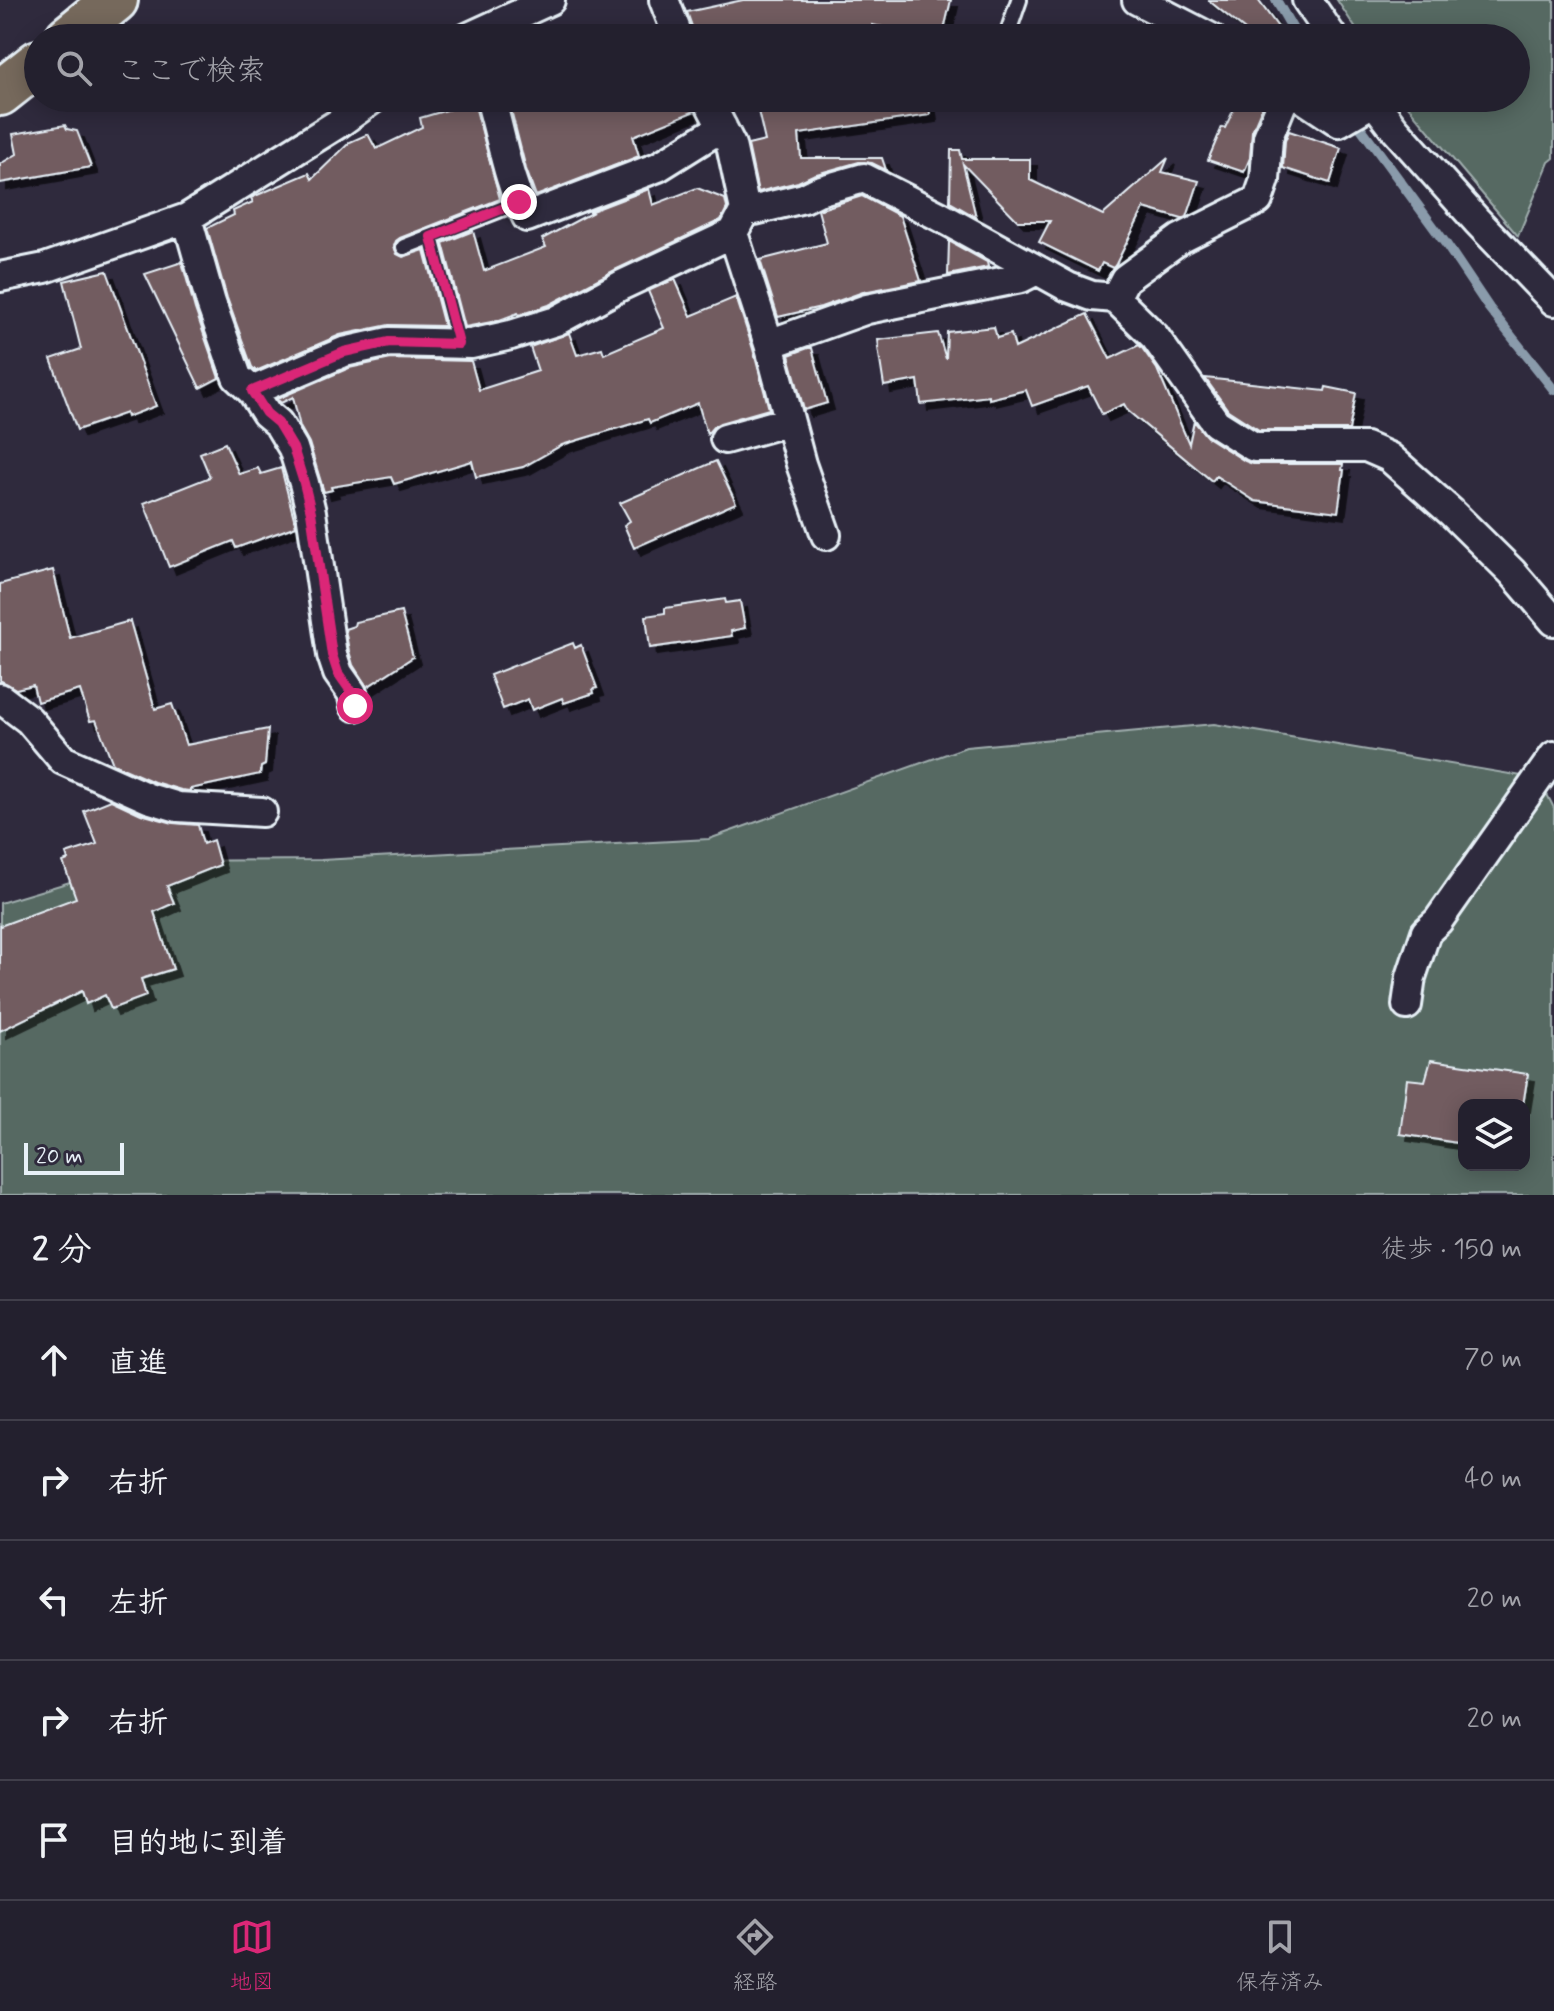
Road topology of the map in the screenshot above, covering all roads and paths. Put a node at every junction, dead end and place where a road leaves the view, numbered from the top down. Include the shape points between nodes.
1 (115, 0) edge
2 (550, 0) edge
3 (664, 0) edge
4 (1019, 0) edge
5 (1137, 0) edge
6 (1307, 0) edge
7 (85, 24) edge
8 (498, 24) edge
9 (673, 24) edge
10 (1011, 24) edge
11 (1184, 24) edge
12 (1323, 24) edge
13 (24, 74) edge
14 (0, 93) edge
15 (354, 112) edge
16 (494, 112) edge
17 (714, 112) edge
18 (1278, 112) edge
19 (1324, 112) edge
20 (1354, 112) edge
21 (1382, 112) edge
22 (722, 127) junction
23 (519, 202) junction
24 (187, 218) junction
25 (739, 221) junction
26 (431, 237) junction
27 (404, 247) dead end
28 (1037, 270) junction
29 (0, 277) edge
30 (1115, 298) junction
31 (1554, 301) edge
32 (459, 344) junction
33 (769, 344) junction
34 (252, 391) junction
35 (789, 421) junction
36 (725, 439) dead end
37 (826, 535) dead end
38 (1554, 621) edge
39 (0, 698) edge
40 (355, 706) dead end
41 (1554, 756) edge
42 (262, 812) dead end
43 (1407, 1005) dead end

1 - 7 main road
2 - 8 street
3 - 9 street
4 - 10 lane
5 - 11 street
6 - 12 street
13 - 14 main road
15 - 24 street
16 - 23 street
17 - 22 street
18 - 30 street via 1268,137 1258,200 1180,239 1125,279
19 - 20 street via 1339,122
21 - 31 street
22 - 23 street via 658,167 527,217
22 - 25 street via 731,145
23 - 26 lane
24 - 29 street via 45,268
24 - 34 street via 237,377
25 - 28 street via 755,210 864,178
25 - 32 street via 556,321
25 - 33 street
26 - 27 lane
26 - 32 lane
28 - 30 street via 1092,296
28 - 33 street via 1021,278 867,309
30 - 38 street via 1155,337 1216,423 1254,447 1366,447 1389,457 1512,572
32 - 34 street via 389,342 344,352
33 - 35 street
34 - 40 street via 293,448 311,512 332,655
35 - 36 street
35 - 37 street
39 - 42 street via 29,720 63,760 148,798 178,807
41 - 43 street via 1426,932

